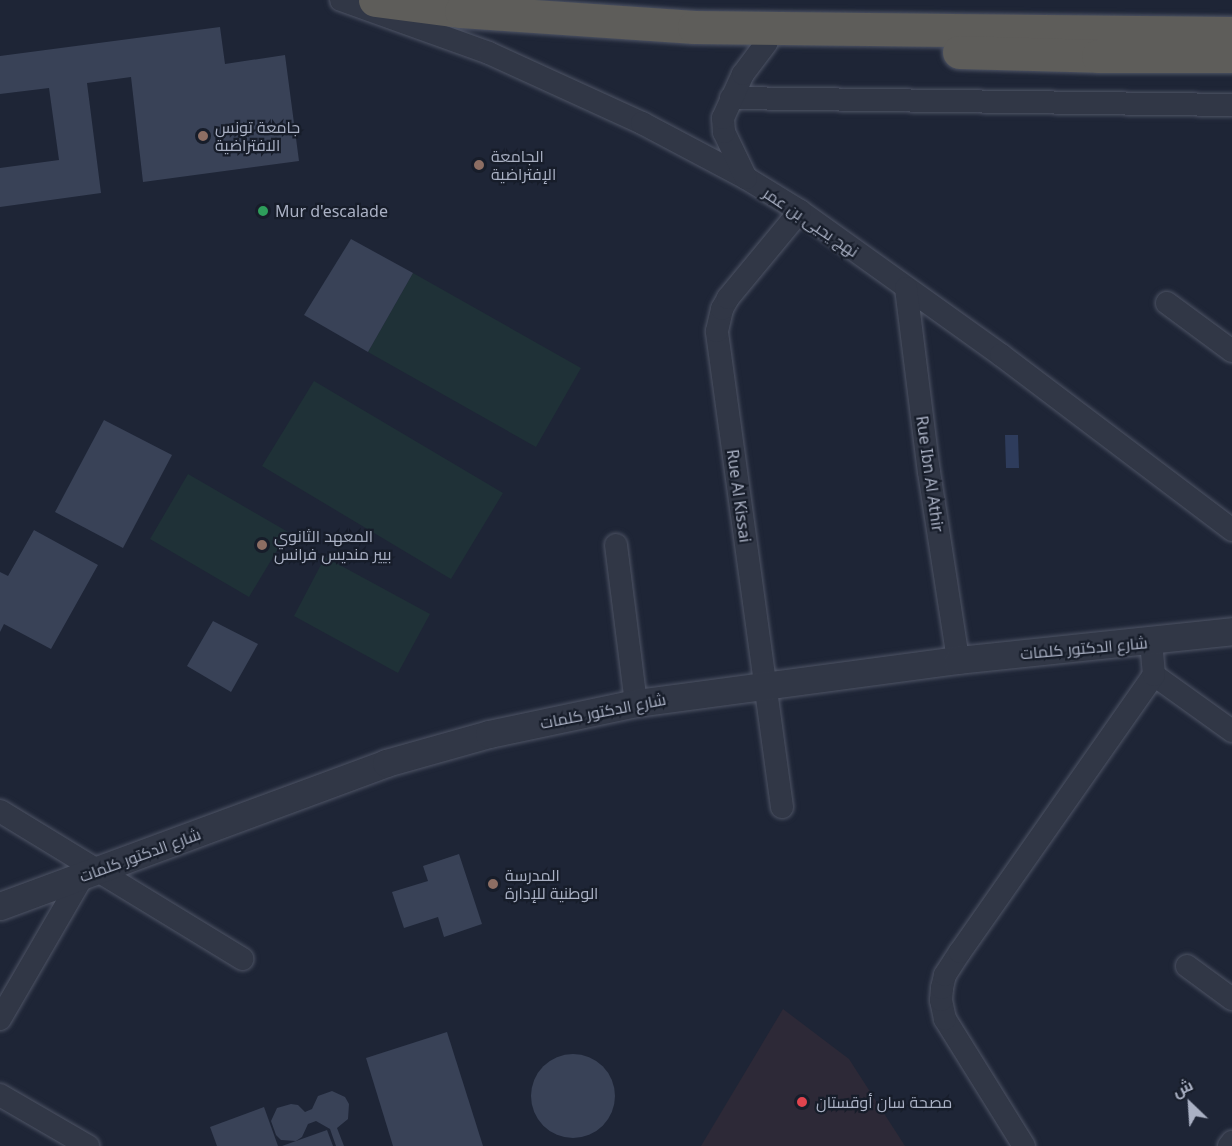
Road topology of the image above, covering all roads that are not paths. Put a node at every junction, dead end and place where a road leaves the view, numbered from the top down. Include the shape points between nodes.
1 (341, 0) edge
2 (375, 0) edge
3 (461, 11) junction
4 (1232, 33) edge
5 (766, 43) junction
6 (1232, 56) edge
7 (731, 98) junction
8 (1232, 105) edge
9 (746, 178) junction
10 (800, 211) junction
11 (906, 288) junction
12 (1167, 303) dead end
13 (1232, 351) edge
14 (1232, 530) edge
15 (616, 545) dead end
16 (1232, 631) edge
17 (1151, 642) junction
18 (958, 660) junction
19 (1154, 675) junction
20 (767, 686) junction
21 (636, 703) junction
22 (1232, 731) edge
23 (782, 807) dead end
24 (0, 811) edge
25 (90, 873) junction
26 (0, 906) edge
27 (242, 959) dead end
28 (1186, 966) dead end
29 (1232, 999) edge
30 (0, 1019) edge
31 (0, 1095) edge
32 (1232, 1142) edge
33 (88, 1146) edge
34 (1024, 1146) edge
35 (1229, 1146) edge

1 - 9 street, نهج يحيى بن عمر via 489,53 642,123
2 - 3 highway
3 - 4 highway via 694,27
3 - 5 highway
5 - 6 highway via 1098,56
5 - 7 street
7 - 8 street
7 - 9 street via 723,118 724,132
9 - 10 street, نهج يحيى بن عمر
10 - 11 street, نهج يحيى بن عمر
10 - 20 street, Rue Al Kissai via 728,298 717,331
11 - 14 street, نهج يحيى بن عمر via 1112,437
11 - 18 street, Rue Ibn Al Athir
12 - 13 street
15 - 21 street
16 - 17 street, شارع الدكتور كلمات
17 - 18 street, شارع الدكتور كلمات
17 - 19 street
18 - 20 street, شارع الدكتور كلمات
19 - 22 street
19 - 34 street via 945,975 941,1000 945,1019
20 - 21 street, شارع الدكتور كلمات
20 - 23 street, Rue Al Kissai
21 - 25 street, شارع الدكتور كلمات via 418,752
24 - 25 street
25 - 26 street, شارع الدكتور كلمات
25 - 27 street
25 - 30 street
28 - 29 street
31 - 33 street
32 - 35 street

